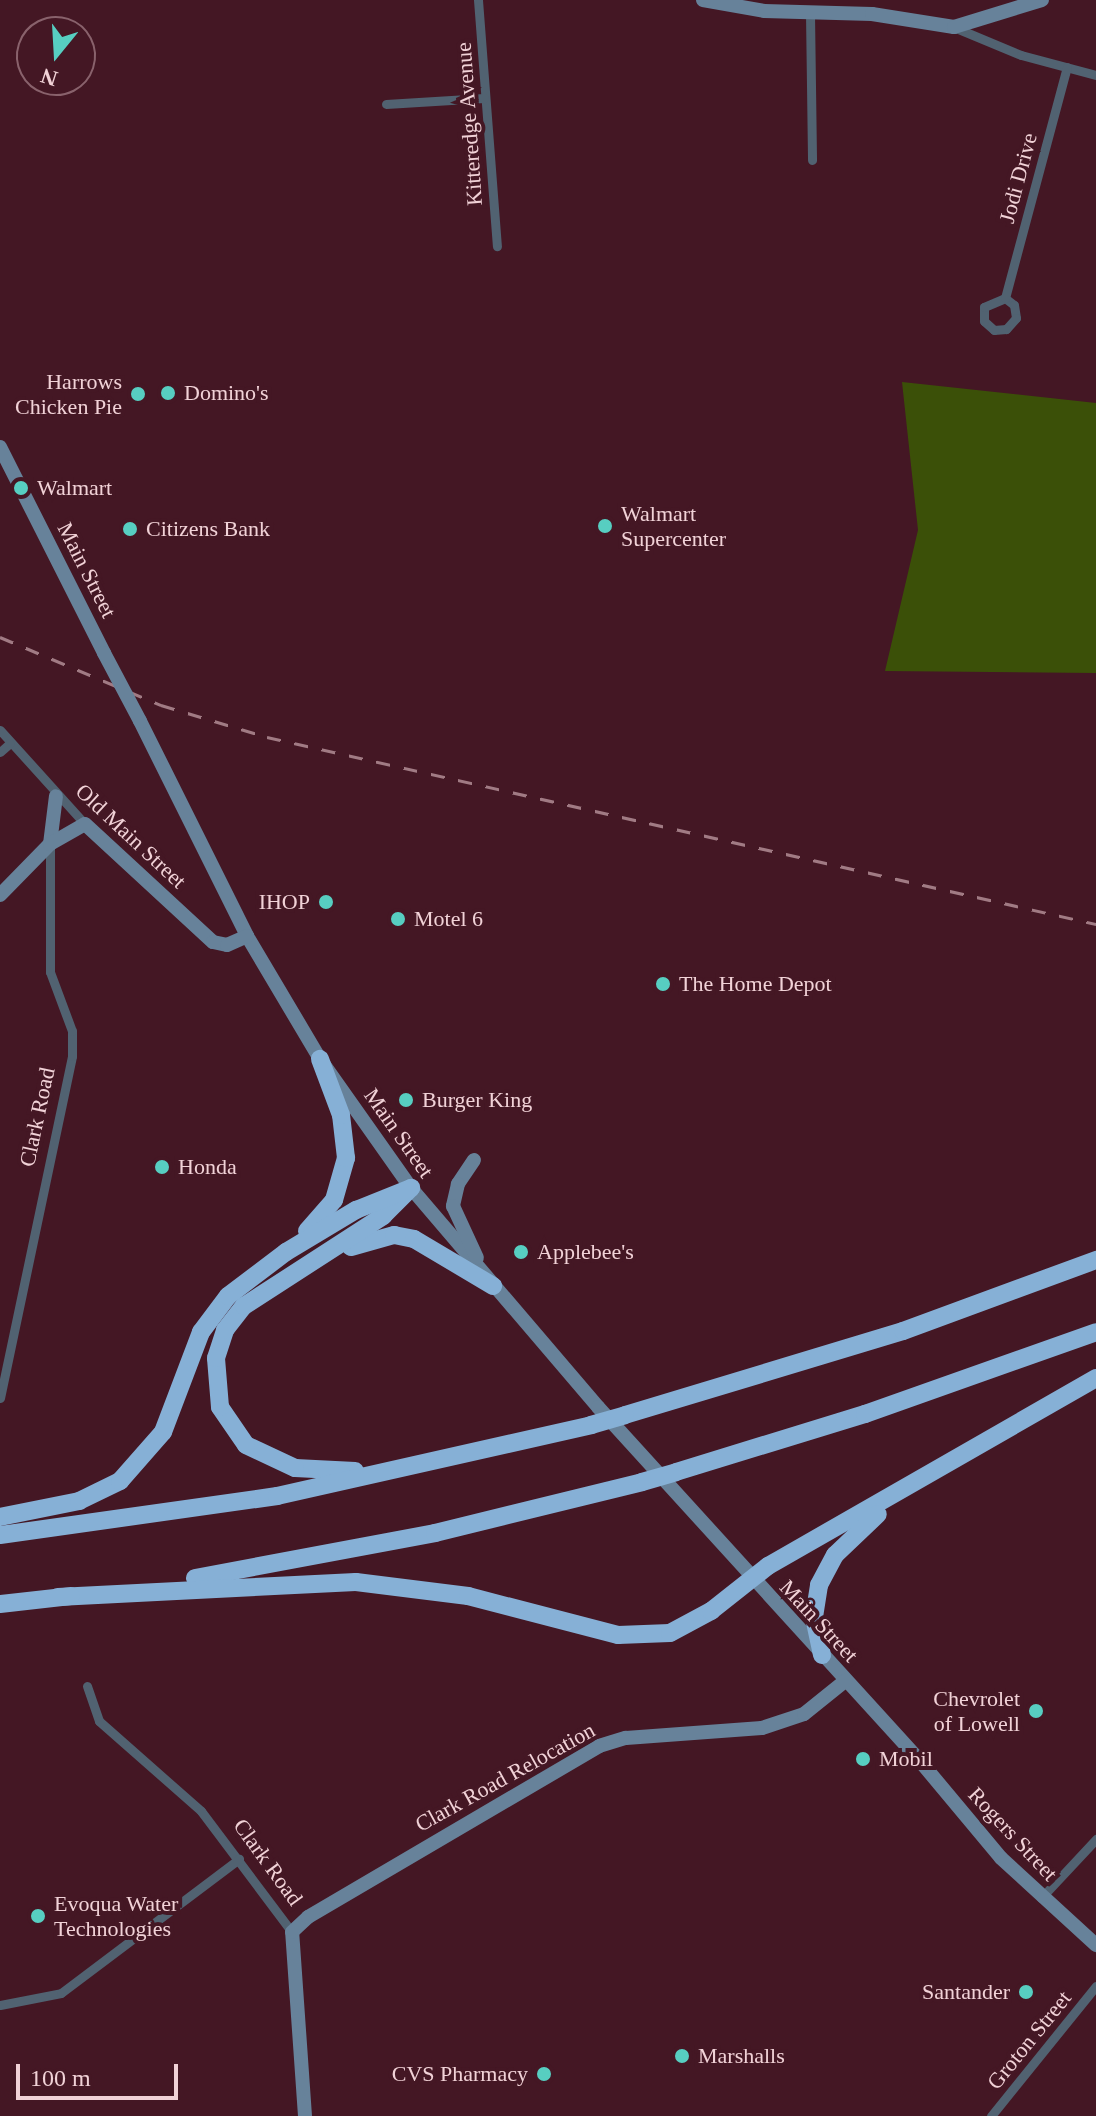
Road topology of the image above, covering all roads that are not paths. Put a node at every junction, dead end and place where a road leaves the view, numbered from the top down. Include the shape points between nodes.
1 (478, 0) edge
2 (703, 0) edge
3 (1042, 0) edge
4 (854, 7) edge
5 (810, 14) junction
6 (954, 27) junction
7 (1067, 67) junction
8 (1096, 75) edge
9 (484, 98) junction
10 (386, 104) dead end
11 (812, 160) dead end
12 (497, 246) dead end
13 (1005, 298) dead end
14 (0, 447) edge
15 (0, 730) edge
16 (10, 743) junction
17 (0, 752) edge
18 (56, 796) junction
19 (85, 824) junction
20 (50, 844) junction
21 (0, 895) edge
22 (247, 936) junction
23 (320, 1059) junction
24 (474, 1160) dead end
25 (411, 1188) junction
26 (286, 1252) junction
27 (319, 1260) junction
28 (1096, 1260) edge
29 (493, 1286) junction
30 (1096, 1332) edge
31 (1096, 1378) edge
32 (0, 1398) edge
33 (433, 1464) junction
34 (915, 1484) junction
35 (0, 1517) edge
36 (0, 1535) edge
37 (749, 1579) junction
38 (58, 1597) junction
39 (0, 1604) edge
40 (822, 1655) junction
41 (845, 1681) junction
42 (87, 1686) dead end
43 (905, 1746) joint
44 (1096, 1839) edge
45 (239, 1859) junction
46 (1041, 1898) junction
47 (292, 1932) junction
48 (1096, 1945) edge
49 (1096, 1986) edge
50 (0, 2005) edge
51 (305, 2116) edge
52 (991, 2116) edge

1 - 9 street, Kitteredge Avenue
2 - 5 main road
3 - 6 main road
4 - 5 main road
4 - 6 main road
5 - 11 street
6 - 7 street
7 - 8 street
7 - 13 street, Jodi Drive
9 - 10 street
9 - 12 street, Kitteredge Avenue
14 - 22 main road, Main Street, bridge
15 - 16 street, Old Main Street
16 - 17 street
16 - 18 street, Old Main Street
18 - 19 street, Old Main Street
18 - 20 main road
19 - 20 main road
19 - 22 main road, Old Main Street via 213,942 226,945
20 - 21 main road
20 - 32 street, Clark Road via 50,972 72,1031 72,1056
22 - 23 main road, Main Street
23 - 25 main road, Main Street
23 - 26 highway via 341,1115 344,1171 327,1210
24 - 29 main road via 458,1184 453,1206
25 - 26 highway via 369,1202
25 - 27 highway via 383,1216
25 - 29 main road, Main Street
26 - 35 highway via 228,1296 208,1319 163,1432 133,1469 92,1496
27 - 29 highway via 394,1235 430,1245
27 - 33 highway via 250,1302 225,1330 214,1372 226,1421 254,1451 295,1468 348,1472
28 - 33 highway, bridge via 873,1341 591,1425
29 - 37 main road, Main Street
30 - 38 highway, bridge via 865,1414 642,1482 353,1550
31 - 34 highway
33 - 36 highway via 185,1512
34 - 37 highway
34 - 40 highway via 861,1529 826,1570 814,1617
37 - 38 highway via 687,1627 644,1638 468,1596 356,1582
37 - 40 main road, Main Street
38 - 39 highway
40 - 41 main road, Main Street
41 - 43 main road, Main Street
41 - 47 main road, Clark Road Relocation via 804,1714 762,1728 626,1738 599,1746
42 - 45 street, Clark Road via 93,1713 106,1730 201,1811
43 - 46 main road, Rogers Street
44 - 46 street
45 - 47 street, Clark Road
45 - 50 street via 61,1993
46 - 48 main road, Rogers Street
47 - 51 main road, Clark Road
49 - 52 street, Groton Street

